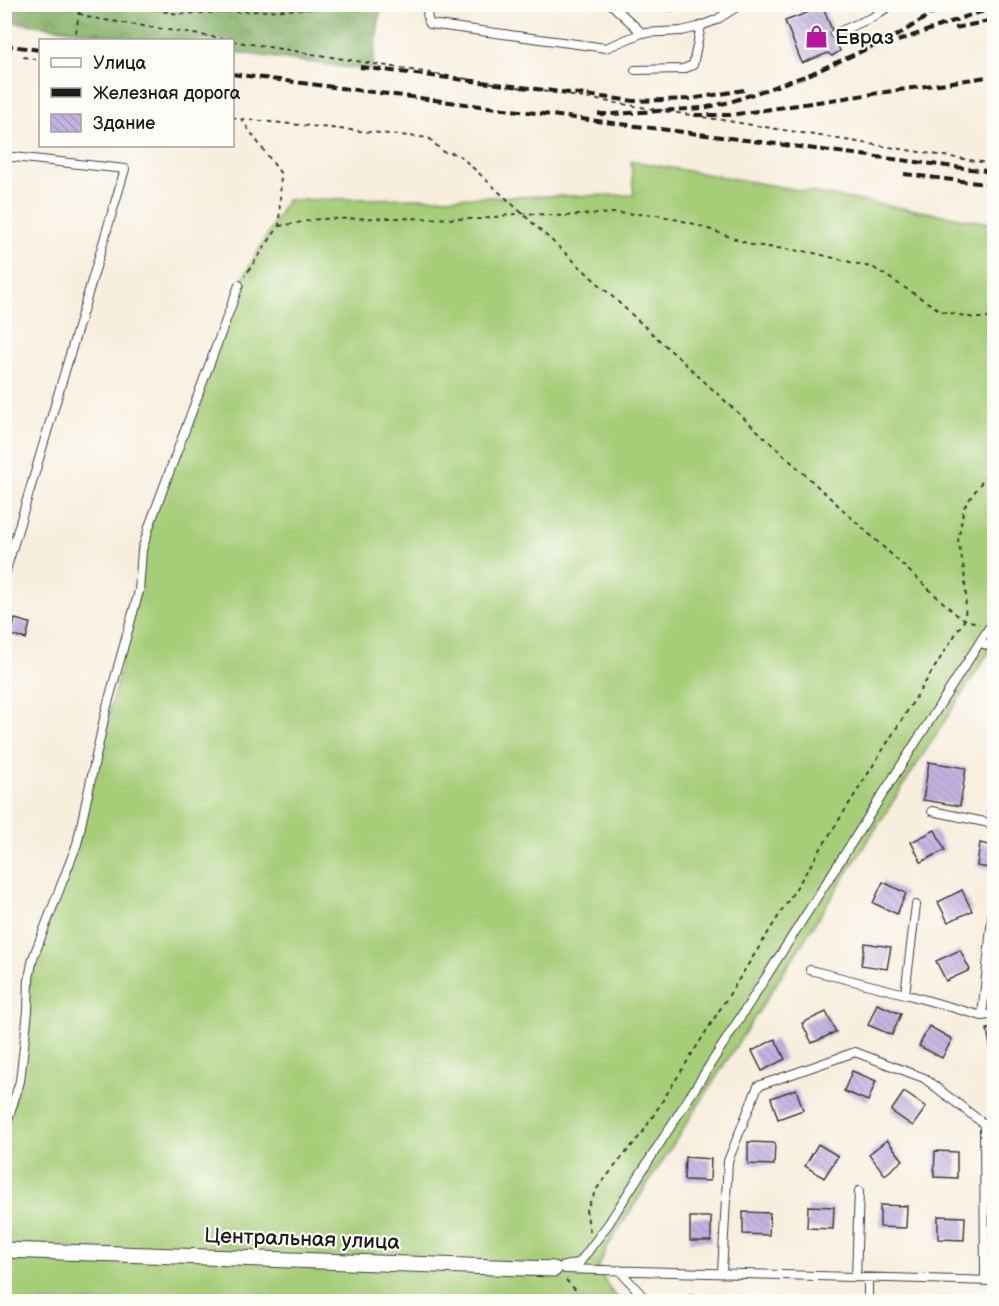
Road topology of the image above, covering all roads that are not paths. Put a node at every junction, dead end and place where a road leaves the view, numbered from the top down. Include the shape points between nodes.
1 (429, 4) edge
2 (610, 4) edge
3 (738, 4) edge
4 (892, 4) edge
5 (701, 26) junction
6 (642, 33) junction
7 (834, 34) dead end
8 (635, 70) dead end
9 (4, 156) edge
10 (239, 285) road end
11 (4, 577) edge
12 (994, 620) edge
13 (980, 642) junction
14 (994, 657) edge
15 (932, 811) dead end
16 (994, 824) edge
17 (994, 898) edge
18 (916, 905) dead end
19 (810, 970) dead end
20 (905, 994) junction
21 (994, 1014) edge
22 (982, 1016) junction
23 (994, 1122) edge
24 (984, 1124) junction
25 (4, 1132) edge
26 (859, 1191) dead end
27 (4, 1250) edge
28 (554, 1269) junction
29 (619, 1270) junction
30 (722, 1273) junction
31 (856, 1277) junction
32 (868, 1278) junction
33 (985, 1281) junction
34 (994, 1281) edge
35 (648, 1302) edge
36 (868, 1302) edge

1 - 6 lane via 430,24 453,28 606,48
2 - 6 lane
3 - 5 lane
4 - 7 lane
5 - 6 lane
5 - 8 lane via 693,66
9 - 11 lane via 125,169
10 - 25 lane via 142,550 139,591 106,710 77,844 33,958 21,1081
12 - 13 lane
13 - 14 lane via 992,648
13 - 28 lane via 616,1213 580,1262
15 - 16 lane
17 - 22 lane
18 - 20 lane
19 - 20 lane
20 - 22 lane
21 - 22 lane
23 - 24 lane
24 - 30 lane via 924,1078 855,1052 758,1086 728,1161
24 - 33 lane
26 - 31 lane
27 - 28 street, Центральная улица
28 - 29 lane, Центральная улица
29 - 30 lane, Центральная улица
29 - 35 lane
30 - 31 lane, Центральная улица
31 - 32 lane, Центральная улица
32 - 33 lane, Центральная улица
32 - 36 lane
33 - 34 lane, Центральная улица

